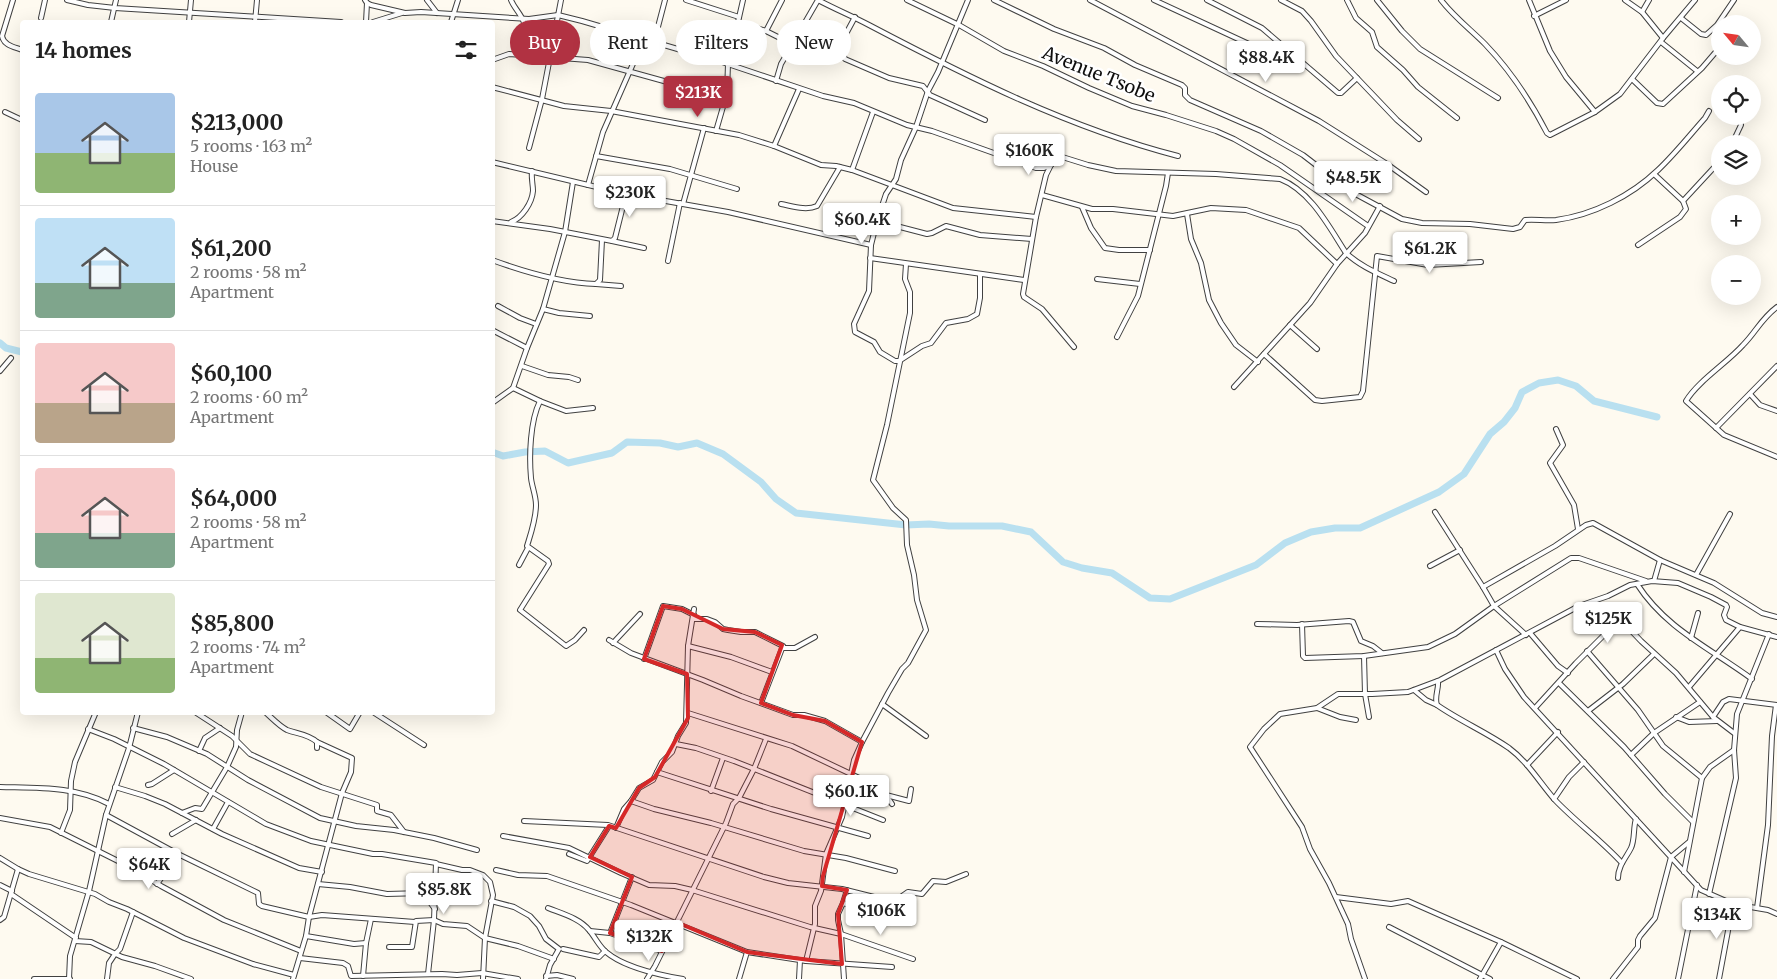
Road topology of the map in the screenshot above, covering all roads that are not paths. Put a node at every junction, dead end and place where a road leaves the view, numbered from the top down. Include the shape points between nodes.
1 (13, 0) edge
2 (45, 0) edge
3 (67, 0) edge
4 (116, 0) edge
5 (191, 0) edge
6 (257, 0) edge
7 (427, 0) edge
8 (458, 0) edge
9 (510, 0) edge
10 (562, 0) edge
11 (665, 0) edge
12 (686, 0) edge
13 (743, 0) edge
14 (782, 0) edge
15 (818, 0) edge
16 (907, 0) edge
17 (968, 0) edge
18 (994, 0) edge
19 (1090, 0) edge
20 (1154, 0) edge
21 (1207, 0) edge
22 (1281, 0) edge
23 (1347, 0) edge
24 (1377, 0) edge
25 (1441, 0) edge
26 (1529, 0) edge
27 (1566, 0) edge
28 (1626, 0) edge
29 (1649, 0) edge
30 (1695, 0) edge
31 (1734, 0) edge
32 (366, 2) edge
33 (115, 8) junction
34 (404, 12) junction
35 (1642, 12) junction
36 (190, 13) junction
37 (437, 13) junction
38 (453, 15) junction
39 (558, 15) junction
40 (255, 16) junction
41 (1534, 16) junction
42 (855, 17) junction
43 (41, 18) dead end
44 (1681, 18) junction
45 (523, 19) junction
46 (738, 19) joint
47 (112, 20) edge
48 (189, 20) edge
49 (255, 20) edge
50 (312, 20) edge
51 (366, 20) edge
52 (379, 20) edge
53 (452, 20) edge
54 (557, 20) edge
55 (660, 20) edge
56 (806, 20) edge
57 (590, 23) edge
58 (959, 25) junction
59 (767, 29) edge
60 (1662, 40) junction
61 (1249, 44) dead end
62 (20, 49) edge
63 (510, 54) edge
64 (580, 58) edge
65 (1711, 58) edge
66 (495, 59) edge
67 (942, 63) junction
68 (549, 65) edge
69 (631, 65) edge
70 (728, 65) edge
71 (731, 65) edge
72 (782, 65) edge
73 (629, 71) junction
74 (1697, 71) junction
75 (1357, 78) junction
76 (1632, 79) junction
77 (776, 81) junction
78 (495, 87) edge
79 (799, 89) junction
80 (928, 91) junction
81 (711, 92) dead end
82 (1498, 98) dead end
83 (542, 99) junction
84 (611, 111) junction
85 (1709, 111) dead end
86 (5, 112) dead end
87 (873, 112) junction
88 (1595, 112) junction
89 (1458, 118) dead end
90 (20, 119) edge
91 (985, 120) dead end
92 (1741, 125) dead end
93 (916, 126) junction
94 (704, 128) junction
95 (716, 130) junction
96 (1736, 135) edge
97 (1419, 140) dead end
98 (774, 146) junction
99 (529, 148) dead end
100 (596, 156) junction
101 (1178, 156) dead end
102 (495, 163) edge
103 (1051, 165) junction
104 (840, 167) junction
105 (1039, 169) junction
106 (852, 170) junction
107 (532, 171) junction
108 (1711, 171) edge
109 (1168, 173) junction
110 (1654, 174) junction
111 (690, 175) junction
112 (1046, 175) junction
113 (573, 182) junction
114 (892, 184) junction
115 (588, 185) junction
116 (738, 189) dead end
117 (1426, 192) dead end
118 (626, 194) junction
119 (1042, 195) junction
120 (1683, 201) junction
121 (681, 204) junction
122 (781, 204) dead end
123 (1380, 206) junction
124 (1082, 207) junction
125 (1158, 214) junction
126 (1187, 214) junction
127 (1036, 217) junction
128 (495, 221) edge
129 (876, 221) junction
130 (509, 223) junction
131 (1368, 226) junction
132 (565, 232) junction
133 (1032, 239) junction
134 (602, 240) junction
135 (612, 241) junction
136 (872, 245) junction
137 (1638, 245) dead end
138 (644, 248) dead end
139 (1150, 250) junction
140 (1346, 253) junction
141 (870, 258) junction
142 (495, 261) edge
143 (668, 261) dead end
144 (1481, 262) dead end
145 (906, 264) junction
146 (1337, 264) junction
147 (1375, 272) junction
148 (980, 274) junction
149 (554, 277) junction
150 (1097, 279) dead end
151 (1024, 280) junction
152 (1394, 281) dead end
153 (596, 284) junction
154 (1140, 284) junction
155 (621, 286) dead end
156 (498, 306) dead end
157 (1777, 308) edge
158 (544, 309) junction
159 (590, 316) dead end
160 (536, 324) junction
161 (1290, 325) junction
162 (495, 332) edge
163 (1117, 337) dead end
164 (1074, 347) dead end
165 (527, 348) junction
166 (1317, 349) dead end
167 (1264, 354) junction
168 (11, 358) dead end
169 (899, 361) junction
170 (1258, 362) junction
171 (522, 366) junction
172 (1777, 366) edge
173 (0, 371) edge
174 (578, 380) dead end
175 (1234, 387) dead end
176 (513, 388) junction
177 (1750, 394) junction
178 (495, 401) edge
179 (540, 401) junction
180 (593, 408) dead end
181 (1777, 411) edge
182 (1556, 428) dead end
183 (1716, 428) junction
184 (1777, 457) edge
185 (1435, 512) dead end
186 (1730, 514) dead end
187 (1578, 529) junction
188 (528, 548) junction
189 (1460, 550) junction
190 (1660, 560) junction
191 (519, 565) dead end
192 (1430, 566) dead end
193 (1696, 575) junction
194 (1654, 581) junction
195 (1648, 582) junction
196 (1637, 584) junction
197 (1484, 587) junction
198 (1494, 606) junction
199 (694, 609) dead end
200 (1698, 613) dead end
201 (640, 614) dead end
202 (693, 617) junction
203 (1777, 617) edge
204 (1257, 624) dead end
205 (1302, 624) junction
206 (1740, 627) junction
207 (584, 630) dead end
208 (1528, 634) junction
209 (1769, 634) junction
210 (1777, 637) edge
211 (815, 638) dead end
212 (1691, 638) junction
213 (688, 646) junction
214 (784, 648) junction
215 (1496, 650) junction
216 (1587, 651) junction
217 (1382, 653) junction
218 (1654, 654) junction
219 (1717, 654) junction
220 (1364, 656) junction
221 (644, 659) junction
222 (772, 672) junction
223 (1568, 672) junction
224 (687, 674) junction
225 (1752, 679) junction
226 (1438, 681) junction
227 (1558, 683) junction
228 (1618, 687) junction
229 (1689, 687) junction
230 (1414, 690) junction
231 (1365, 694) junction
232 (1742, 700) junction
233 (1700, 702) junction
234 (761, 703) junction
235 (882, 704) junction
236 (1437, 705) junction
237 (1777, 705) edge
238 (1317, 708) junction
239 (1534, 708) junction
240 (1588, 711) junction
241 (688, 713) junction
242 (95, 715) edge
243 (137, 715) edge
244 (200, 715) edge
245 (241, 715) edge
246 (269, 715) edge
247 (330, 715) edge
248 (358, 715) edge
249 (378, 715) edge
250 (1369, 717) dead end
251 (1676, 717) junction
252 (1713, 717) junction
253 (1356, 720) dead end
254 (1717, 721) junction
255 (134, 728) junction
256 (220, 728) junction
257 (88, 729) junction
258 (1558, 732) junction
259 (1654, 733) junction
260 (1734, 733) junction
261 (926, 736) dead end
262 (766, 739) junction
263 (236, 741) junction
264 (316, 742) junction
265 (862, 742) junction
266 (676, 744) junction
267 (424, 745) dead end
268 (129, 748) junction
269 (317, 748) dead end
270 (1734, 750) junction
271 (199, 751) junction
272 (1631, 755) junction
273 (723, 758) junction
274 (1584, 762) junction
275 (1527, 765) junction
276 (227, 767) junction
277 (754, 769) junction
278 (174, 770) junction
279 (657, 772) junction
280 (852, 774) junction
281 (1702, 778) junction
282 (148, 785) dead end
283 (0, 786) edge
284 (115, 787) junction
285 (911, 789) dead end
286 (72, 791) junction
287 (711, 791) junction
288 (212, 793) junction
289 (342, 794) junction
290 (886, 795) junction
291 (739, 798) junction
292 (1554, 798) junction
293 (631, 801) junction
294 (228, 802) junction
295 (109, 804) junction
296 (892, 804) dead end
297 (845, 805) junction
298 (182, 813) junction
299 (106, 815) junction
300 (0, 818) edge
301 (1636, 819) junction
302 (196, 820) junction
303 (883, 820) dead end
304 (336, 821) junction
305 (524, 821) dead end
306 (1693, 822) junction
307 (610, 826) junction
308 (616, 828) junction
309 (724, 828) junction
310 (836, 828) junction
311 (213, 829) junction
312 (61, 832) junction
313 (405, 833) junction
314 (172, 834) dead end
315 (503, 836) dead end
316 (868, 836) dead end
317 (1690, 842) junction
318 (329, 845) junction
319 (478, 850) dead end
320 (98, 851) junction
321 (178, 854) junction
322 (569, 854) dead end
323 (826, 854) junction
324 (590, 857) junction
325 (1671, 857) junction
326 (0, 858) edge
327 (708, 859) junction
328 (1622, 863) junction
329 (436, 864) junction
330 (18, 869) junction
331 (496, 870) dead end
332 (895, 871) dead end
333 (322, 872) junction
334 (1684, 872) junction
335 (966, 874) dead end
336 (632, 877) junction
337 (1618, 878) dead end
338 (157, 884) junction
339 (318, 884) junction
340 (1696, 885) junction
341 (0, 886) edge
342 (822, 887) junction
343 (692, 890) junction
344 (847, 890) junction
345 (89, 891) junction
346 (11, 893) junction
347 (1709, 894) junction
348 (1336, 898) junction
349 (491, 901) junction
350 (622, 902) junction
351 (843, 903) junction
352 (1733, 904) junction
353 (548, 908) dead end
354 (1757, 908) junction
355 (435, 909) junction
356 (133, 912) junction
357 (872, 912) dead end
358 (1777, 914) edge
359 (309, 917) junction
360 (371, 919) junction
361 (0, 920) edge
362 (434, 920) junction
363 (415, 922) junction
364 (676, 922) junction
365 (1389, 926) dead end
366 (814, 928) junction
367 (590, 930) junction
368 (610, 933) junction
369 (841, 934) junction
370 (306, 936) junction
371 (486, 938) junction
372 (76, 939) junction
373 (1501, 942) junction
374 (366, 943) junction
375 (389, 948) dead end
376 (564, 950) dead end
377 (301, 951) junction
378 (605, 951) junction
379 (662, 951) junction
380 (747, 952) junction
381 (114, 954) junction
382 (300, 958) junction
383 (554, 959) junction
384 (913, 959) dead end
385 (800, 960) junction
386 (806, 961) junction
387 (842, 964) junction
388 (892, 967) dead end
389 (482, 973) junction
390 (650, 973) junction
391 (428, 974) junction
392 (469, 974) junction
393 (1483, 974) junction
394 (293, 977) edge
395 (362, 977) edge
396 (546, 977) edge
397 (34, 979) edge
398 (71, 979) edge
399 (107, 979) edge
400 (191, 979) edge
401 (467, 979) edge
402 (483, 979) edge
403 (518, 979) edge
404 (573, 979) edge
405 (647, 979) edge
406 (683, 979) edge
407 (740, 979) edge
408 (799, 979) edge
409 (844, 979) edge
410 (1365, 979) edge
411 (1480, 979) edge
412 (1490, 979) edge
413 (1577, 979) edge
414 (1614, 979) edge
415 (1678, 979) edge
416 (1719, 979) edge

1 - 62 street via 2,36 7,44
2 - 43 street
3 - 33 street
4 - 33 street
5 - 36 street
6 - 40 street
7 - 37 street
8 - 38 street
9 - 45 street
10 - 39 street
11 - 55 street
12 - 46 street
13 - 46 street
14 - 59 street
15 - 42 street
15 - 56 street
16 - 58 street, Avenue Tsobe
17 - 58 street
18 - 123 street via 1182,85 1190,100 1261,131 1303,155 1350,191
19 - 117 street via 1319,121
20 - 61 street
21 - 75 street via 1270,34 1338,93
22 - 75 street via 1302,11
23 - 89 street via 1356,18 1372,32 1378,47 1418,87
24 - 82 street via 1420,49
25 - 88 street via 1508,70 1548,134
26 - 41 street
27 - 41 street
28 - 35 street
29 - 35 street
30 - 44 street
31 - 44 street via 1706,35
32 - 34 street
32 - 51 street
33 - 36 street
33 - 47 street
34 - 37 street
34 - 52 street
35 - 60 street
36 - 40 street
36 - 48 street
37 - 38 street
38 - 45 street
38 - 53 street
39 - 45 street
39 - 54 street
39 - 57 street
40 - 49 street
40 - 50 street
41 - 88 street via 1566,77
42 - 67 street
42 - 80 street via 840,45 845,59 890,78 924,86
44 - 60 street
58 - 67 street
58 - 131 street, Avenue Tsobe via 1004,51 1132,106 1223,134 1300,177
60 - 74 street
60 - 76 street
63 - 66 street
64 - 73 street
65 - 74 street
67 - 80 street
67 - 101 street via 1055,115
68 - 83 street
69 - 73 street
70 - 95 street via 727,93
71 - 77 street
72 - 77 street
73 - 81 street
73 - 84 street
74 - 76 street via 1663,104 1657,103
75 - 97 street
76 - 88 street via 1620,94
77 - 79 street
78 - 83 street
79 - 87 street via 854,103
79 - 98 street
80 - 91 street via 930,95
80 - 93 street
83 - 84 street via 564,106
83 - 99 street
84 - 94 street
84 - 100 street
85 - 110 street
86 - 90 street
87 - 93 street
87 - 106 street
92 - 96 street
93 - 105 street
93 - 114 street
94 - 95 street
94 - 111 street
95 - 98 street
98 - 104 street via 821,165
100 - 111 street
100 - 115 street
102 - 107 street
103 - 105 street
103 - 109 street via 1056,154 1116,171
103 - 112 street
104 - 106 street
104 - 122 street via 818,206 800,208
105 - 112 street
106 - 114 street
107 - 113 street
107 - 130 street via 531,198 521,216
108 - 120 street
109 - 125 street
109 - 140 street via 1216,174 1288,182 1316,208
110 - 120 street
110 - 123 street via 1636,188 1593,211 1556,220 1525,220 1520,227 1513,229 1422,223 1402,219
111 - 116 street
111 - 121 street
112 - 119 street
113 - 115 street
113 - 132 street
114 - 127 street via 953,208
114 - 129 street
115 - 118 street
118 - 121 street
118 - 135 street
119 - 124 street
119 - 127 street
120 - 137 street via 1686,209 1680,217
121 - 136 street
121 - 143 street
123 - 131 street
124 - 125 street
124 - 139 street via 1105,248
125 - 126 street
125 - 139 street
126 - 146 street via 1212,208 1262,214 1299,228
126 - 170 street via 1209,300 1236,345
127 - 133 street
128 - 130 street
129 - 133 street via 927,234 946,226 980,235
129 - 136 street
130 - 132 street
131 - 140 street
132 - 134 street
132 - 149 street
133 - 151 street
134 - 135 street
134 - 153 street via 600,280
135 - 138 street
136 - 141 street
139 - 154 street
140 - 146 street
140 - 147 street
141 - 145 street
141 - 169 street via 868,294 854,322 854,329 874,342 880,352
142 - 149 street
144 - 147 street via 1428,265 1377,256
145 - 148 street
145 - 169 street via 910,313
146 - 161 street
147 - 152 street
147 - 167 street via 1360,397 1315,400
148 - 151 street
148 - 169 street via 977,314 946,324 931,343
149 - 153 street
149 - 158 street
150 - 154 street
151 - 164 street via 1024,297 1042,309
153 - 155 street
154 - 163 street via 1135,303
156 - 160 street
157 - 183 street via 1766,315 1742,346 1687,398 1687,402
158 - 159 street
158 - 160 street
160 - 165 street
161 - 166 street
161 - 167 street
162 - 165 street
165 - 171 street
167 - 170 street
168 - 173 street
169 - 235 street via 873,480 893,508 905,518 917,600 926,630
170 - 175 street
171 - 174 street
171 - 176 street
172 - 177 street
176 - 178 street
176 - 179 street
177 - 181 street via 1760,405
177 - 183 street
179 - 180 street via 566,410
179 - 188 street via 532,436 531,475 536,517
182 - 187 street via 1563,445 1550,462 1574,505
183 - 184 street via 1724,435
185 - 189 street
186 - 193 street
187 - 190 street via 1593,523
187 - 197 street
188 - 191 street
188 - 207 street via 549,564 521,612 566,646
189 - 192 street
189 - 197 street
190 - 193 street
190 - 194 street
193 - 203 street
194 - 195 street
194 - 206 street via 1678,583 1711,597 1727,607 1726,620
195 - 196 street
195 - 198 street via 1576,558
196 - 208 street via 1579,606
196 - 212 street via 1658,611
197 - 198 street
198 - 208 street
198 - 217 street via 1455,634 1428,647
199 - 202 street
200 - 212 street
201 - 221 street via 611,642
202 - 213 street
202 - 214 street via 712,621 723,629 755,632
202 - 221 street via 682,609 663,606
204 - 205 street
205 - 217 street via 1353,622 1361,641
205 - 220 street via 1305,658
206 - 209 street
206 - 219 street
208 - 215 street
208 - 223 street via 1558,666
209 - 210 street
209 - 225 street
211 - 214 street via 795,648
212 - 219 street
213 - 222 street
213 - 224 street
214 - 222 street
215 - 226 street
215 - 239 street via 1515,685
216 - 218 street via 1620,619
216 - 223 street
216 - 228 street
217 - 220 street
218 - 228 street
218 - 229 street
219 - 225 street
219 - 229 street
220 - 231 street
221 - 224 street
222 - 234 street
223 - 227 street
224 - 234 street
224 - 241 street
225 - 232 street
226 - 230 street
226 - 236 street
227 - 239 street
227 - 240 street
228 - 240 street
228 - 259 street
229 - 233 street
230 - 231 street
230 - 236 street
231 - 238 street via 1338,694
231 - 250 street
232 - 237 street
232 - 252 street via 1726,700
232 - 260 street
233 - 251 street
233 - 252 street
234 - 265 street via 793,715 825,721
235 - 261 street
235 - 265 street
236 - 275 street via 1509,748
237 - 354 street via 1772,736 1768,825
238 - 253 street
238 - 348 street via 1280,714 1250,748 1302,827
239 - 258 street
240 - 272 street
241 - 262 street
241 - 266 street
242 - 257 street
243 - 255 street
244 - 256 street
245 - 263 street
246 - 264 street via 285,729
247 - 248 street via 350,728
249 - 267 street
251 - 254 street via 1689,722
251 - 259 street
252 - 254 street
254 - 260 street
255 - 268 street
255 - 271 street via 167,737
256 - 263 street
256 - 271 street via 205,738
257 - 268 street
257 - 286 street via 74,762
258 - 274 street
258 - 275 street
259 - 272 street
259 - 281 street via 1663,746
260 - 270 street
262 - 277 street
262 - 280 street via 792,746
263 - 276 street
263 - 289 street via 250,754 292,775
264 - 269 street
264 - 289 street via 352,758 351,772
265 - 280 street
266 - 273 street
266 - 279 street
268 - 278 street
268 - 284 street
270 - 281 street via 1710,767
270 - 347 street via 1736,778
271 - 276 street
272 - 306 street
273 - 277 street
273 - 287 street
274 - 292 street
274 - 301 street
275 - 292 street
276 - 288 street
276 - 304 street via 314,816
277 - 291 street
277 - 297 street
278 - 282 street
278 - 288 street
279 - 287 street
279 - 293 street via 653,780 639,788
280 - 290 street
280 - 297 street
281 - 306 street
283 - 286 street
284 - 295 street
284 - 298 street
285 - 290 street via 909,801
286 - 295 street
286 - 312 street via 70,810
287 - 291 street
288 - 294 street
288 - 298 street via 203,808
289 - 304 street
289 - 313 street via 377,805 377,810 391,815
290 - 296 street
291 - 309 street via 733,804
291 - 310 street
292 - 328 street
293 - 308 street
293 - 309 street
294 - 311 street
294 - 318 street via 266,824
295 - 299 street
297 - 303 street
297 - 310 street
298 - 302 street
299 - 320 street
299 - 321 street
300 - 312 street via 43,825
301 - 325 street
301 - 328 street via 1632,846
302 - 311 street
302 - 314 street
304 - 313 street
304 - 318 street
305 - 307 street
306 - 317 street
307 - 308 street
307 - 324 street
308 - 327 street
309 - 323 street via 804,851
309 - 327 street
310 - 316 street
310 - 323 street
311 - 333 street via 299,868
312 - 320 street
313 - 319 street
315 - 324 street via 568,848
317 - 325 street
317 - 334 street
318 - 329 street
318 - 333 street
320 - 338 street
320 - 345 street
321 - 338 street
321 - 359 street via 257,892 262,906
322 - 324 street via 584,861
323 - 332 street
323 - 342 street
324 - 336 street
325 - 334 street
325 - 414 street via 1655,918 1640,936 1638,948
326 - 330 street
327 - 342 street via 788,883
327 - 343 street
328 - 337 street
329 - 349 street via 483,875 490,882
329 - 355 street
330 - 345 street
330 - 346 street
331 - 350 street via 546,876
333 - 339 street
334 - 340 street
335 - 344 street via 946,882 933,881 922,894 908,892 894,901
336 - 343 street via 653,886
336 - 350 street
338 - 377 street via 229,922
339 - 355 street via 387,894 423,893
339 - 359 street
340 - 347 street
340 - 415 street
341 - 346 street
342 - 344 street
342 - 366 street via 814,911
343 - 364 street
343 - 366 street
344 - 351 street
345 - 356 street
345 - 372 street
346 - 361 street via 4,917
346 - 372 street
347 - 352 street
348 - 373 street via 1392,904 1408,901
348 - 410 street via 1348,924
349 - 371 street
349 - 383 street via 514,906 530,916 546,939 559,949
350 - 364 street
350 - 368 street
351 - 357 street
351 - 369 street via 838,914
352 - 354 street
352 - 416 street
353 - 367 street
354 - 358 street
355 - 362 street
356 - 381 street via 120,949
356 - 394 street via 184,938
359 - 360 street
359 - 370 street
360 - 363 street
360 - 374 street
362 - 363 street
362 - 371 street via 467,926
362 - 391 street
363 - 375 street via 412,947
364 - 379 street
364 - 380 street
365 - 393 street
366 - 369 street
366 - 386 street
367 - 368 street
367 - 378 street
368 - 379 street
369 - 384 street
369 - 387 street
370 - 374 street
370 - 377 street
371 - 383 street
371 - 389 street
372 - 381 street via 91,942
372 - 398 street via 70,956
373 - 393 street
373 - 413 street
374 - 395 street
376 - 378 street via 599,957
377 - 382 street
378 - 390 street
379 - 390 street
380 - 385 street
380 - 407 street
381 - 399 street
381 - 400 street
382 - 394 street
382 - 395 street via 342,963 348,966 350,976
383 - 396 street
385 - 386 street
385 - 408 street
386 - 387 street
387 - 388 street
387 - 409 street
389 - 392 street
389 - 402 street
389 - 403 street
390 - 405 street
390 - 406 street
391 - 392 street
391 - 395 street
392 - 401 street
393 - 411 street
393 - 412 street
396 - 404 street via 557,975
397 - 398 street

